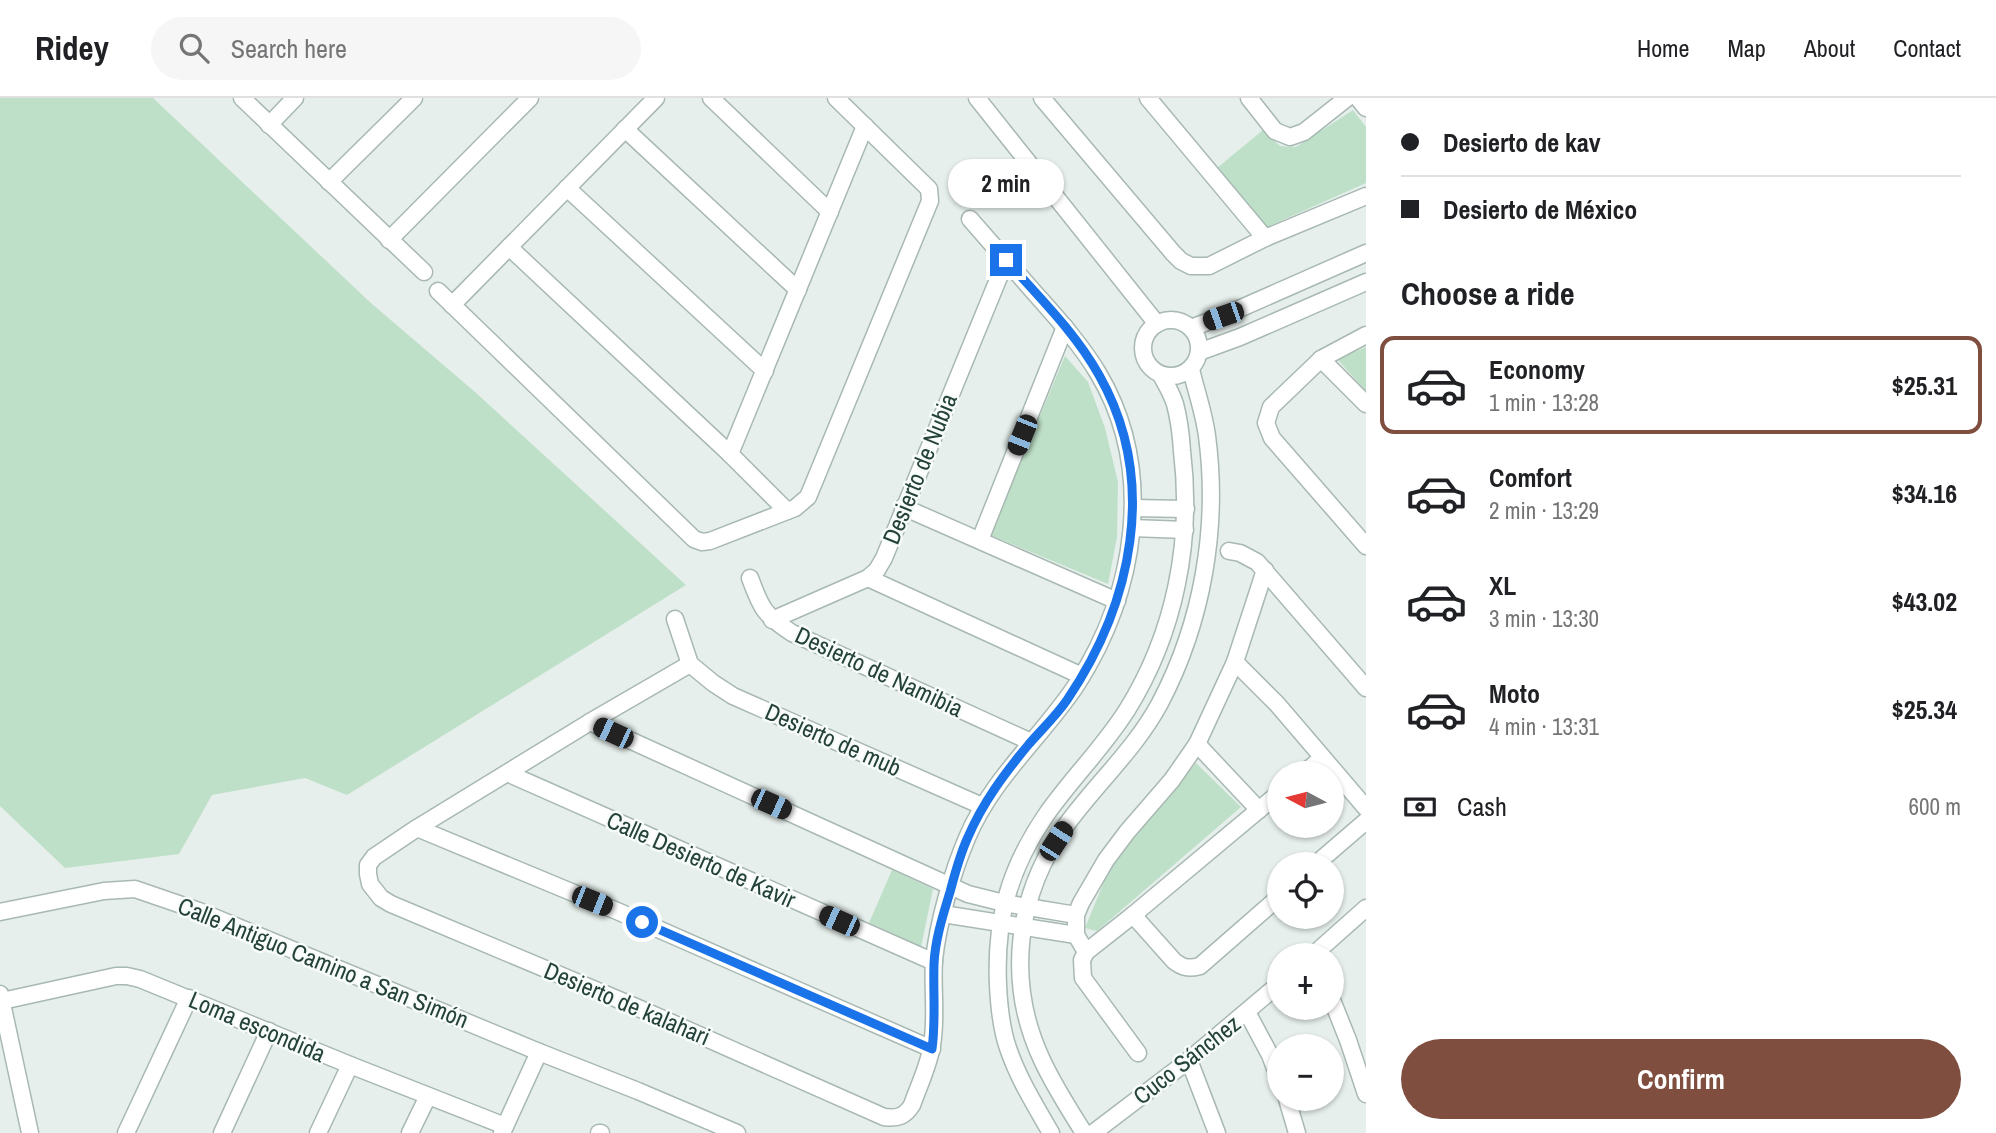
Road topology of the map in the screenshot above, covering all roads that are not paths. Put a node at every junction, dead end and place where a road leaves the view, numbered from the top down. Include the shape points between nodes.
1 (242, 98) edge
2 (295, 98) edge
3 (414, 98) edge
4 (530, 98) edge
5 (656, 98) edge
6 (711, 98) edge
7 (836, 98) edge
8 (978, 98) edge
9 (1041, 98) edge
10 (1148, 98) edge
11 (1249, 98) edge
12 (1347, 98) edge
13 (1358, 98) edge
14 (1366, 108) edge
15 (270, 125) junction
16 (865, 126) junction
17 (625, 129) junction
18 (329, 182) junction
19 (567, 188) junction
20 (1366, 196) edge
21 (830, 212) junction
22 (970, 219) dead end
23 (1265, 238) junction
24 (389, 240) junction
25 (509, 247) junction
26 (1362, 255) edge
27 (1006, 260) junction
28 (424, 272) dead end
29 (1366, 280) edge
30 (798, 290) junction
31 (438, 291) dead end
32 (452, 305) junction
33 (1157, 324) junction
34 (1065, 327) junction
35 (1191, 328) junction
36 (1366, 335) edge
37 (1199, 352) junction
38 (1321, 359) junction
39 (1191, 369) junction
40 (765, 371) junction
41 (1161, 375) junction
42 (1366, 404) edge
43 (730, 454) junction
44 (903, 507) junction
45 (1133, 508) junction
46 (1186, 509) junction
47 (787, 511) junction
48 (1132, 528) junction
49 (1185, 530) junction
50 (980, 540) junction
51 (1366, 545) edge
52 (1228, 551) dead end
53 (1265, 570) junction
54 (750, 578) dead end
55 (868, 578) junction
56 (1178, 583) junction
57 (1201, 589) junction
58 (1117, 601) junction
59 (675, 619) dead end
60 (772, 620) junction
61 (1235, 662) junction
62 (690, 664) junction
63 (1082, 676) junction
64 (1366, 688) edge
65 (590, 722) junction
66 (1031, 742) junction
67 (1197, 744) junction
68 (1322, 758) junction
69 (1318, 761) edge
70 (507, 773) junction
71 (1267, 803) edge
72 (982, 806) junction
73 (1366, 808) edge
74 (1259, 810) junction
75 (1366, 821) edge
76 (417, 828) junction
77 (1330, 852) edge
78 (951, 888) junction
79 (1004, 903) junction
80 (1027, 906) junction
81 (1267, 907) edge
82 (1366, 908) edge
83 (0, 912) edge
84 (943, 914) junction
85 (1076, 915) junction
86 (1133, 915) junction
87 (1000, 923) junction
88 (1023, 926) junction
89 (1076, 935) junction
90 (1327, 943) edge
91 (1086, 952) junction
92 (934, 962) junction
93 (1267, 994) edge
94 (1, 997) edge
95 (189, 999) junction
96 (1247, 1012) junction
97 (1340, 1020) edge
98 (269, 1031) junction
99 (932, 1049) junction
100 (1267, 1049) edge
101 (539, 1052) junction
102 (1138, 1053) dead end
103 (1189, 1060) junction
104 (350, 1065) junction
105 (1366, 1094) edge
106 (428, 1096) junction
107 (1291, 1111) edge
108 (706, 1126) edge
109 (503, 1130) edge
110 (30, 1133) edge
111 (126, 1133) edge
112 (222, 1133) edge
113 (318, 1133) edge
114 (410, 1133) edge
115 (737, 1133) edge
116 (1051, 1133) edge
117 (1084, 1133) edge
118 (1093, 1133) edge
119 (1217, 1133) edge
120 (1297, 1133) edge

1 - 15 street
2 - 15 street
3 - 18 street
4 - 24 street
5 - 17 street
6 - 21 street
7 - 16 street
8 - 33 street
9 - 23 street via 1181,261 1191,267 1209,266
10 - 23 street
11 - 12 street via 1275,131 1290,136 1304,132
13 - 14 street
15 - 18 street
16 - 21 street
16 - 47 street via 929,189 930,201 808,497
17 - 19 street
17 - 30 street
18 - 24 street
19 - 25 street
19 - 40 street
20 - 23 street
21 - 30 street
22 - 27 street
24 - 28 street
25 - 32 street
25 - 43 street
26 - 29 street
26 - 35 street
27 - 34 street
27 - 44 street, Desierto de Nubia
29 - 37 street
30 - 40 street
31 - 32 street
32 - 47 street via 694,539 710,541
33 - 35 street via 1174,320
33 - 41 street via 1143,346 1148,363
34 - 45 street via 1099,374 1113,404 1129,457
34 - 50 street
35 - 37 street
36 - 38 street
37 - 39 street
38 - 42 street
38 - 51 street via 1271,407 1266,423 1272,438
39 - 41 street via 1177,376
39 - 57 street via 1207,432 1211,477
40 - 43 street
41 - 46 street via 1175,403
43 - 47 street
44 - 50 street
44 - 55 street, Desierto de Nubia via 884,558
45 - 46 street
45 - 48 street
46 - 49 street
48 - 49 street
48 - 58 street
49 - 56 street
50 - 58 street
52 - 53 street via 1250,556
53 - 61 street
53 - 64 street
54 - 60 street, Desierto de Namibia
55 - 60 street
55 - 63 street
56 - 57 street
56 - 79 street via 1148,672 1105,742 1026,847
57 - 80 street via 1160,703 1125,755 1066,825 1046,857
58 - 63 street
59 - 62 street
60 - 66 street, Desierto de Namibia via 824,649
61 - 67 street
61 - 68 street
62 - 65 street
62 - 72 street, Desierto de mub via 733,696
63 - 66 street
65 - 70 street
65 - 78 street
66 - 72 street
67 - 74 street
67 - 85 street via 1106,860
68 - 69 street
68 - 73 street
70 - 76 street
70 - 92 street, Calle Desierto de Kavir
71 - 74 street
72 - 78 street
74 - 86 street
75 - 77 street
76 - 99 street
76 - 99 street, Desierto de kalahari via 368,865 373,890 381,898 884,1117 907,1113
78 - 79 street
78 - 84 street
79 - 80 street
79 - 87 street
80 - 85 street
80 - 88 street
81 - 86 street via 1200,966 1186,968 1174,961
82 - 90 street
83 - 101 street, Calle Antiguo Camino a San Simón via 135,888
84 - 87 street
84 - 92 street
85 - 89 street
86 - 91 street
87 - 88 street
87 - 116 street via 997,967 1002,1025 1017,1071
88 - 89 street
88 - 117 street via 1021,966 1030,1028 1056,1088
89 - 91 street
91 - 102 street via 1083,978
92 - 99 street
93 - 96 street, Cuco Sánchez
94 - 95 street, Loma escondida via 127,976
94 - 110 street
95 - 98 street, Loma escondida
95 - 111 street
96 - 100 street
96 - 103 street, Cuco Sánchez
97 - 105 street
98 - 104 street, Loma escondida
98 - 112 street
101 - 108 street, Calle Antiguo Camino a San Simón via 638,1090
101 - 109 street
103 - 118 street, Cuco Sánchez
103 - 119 street
104 - 106 street, Loma escondida
104 - 113 street
106 - 109 street, Loma escondida
106 - 114 street
107 - 120 street
108 - 115 street, Calle Antiguo Camino a San Simón

